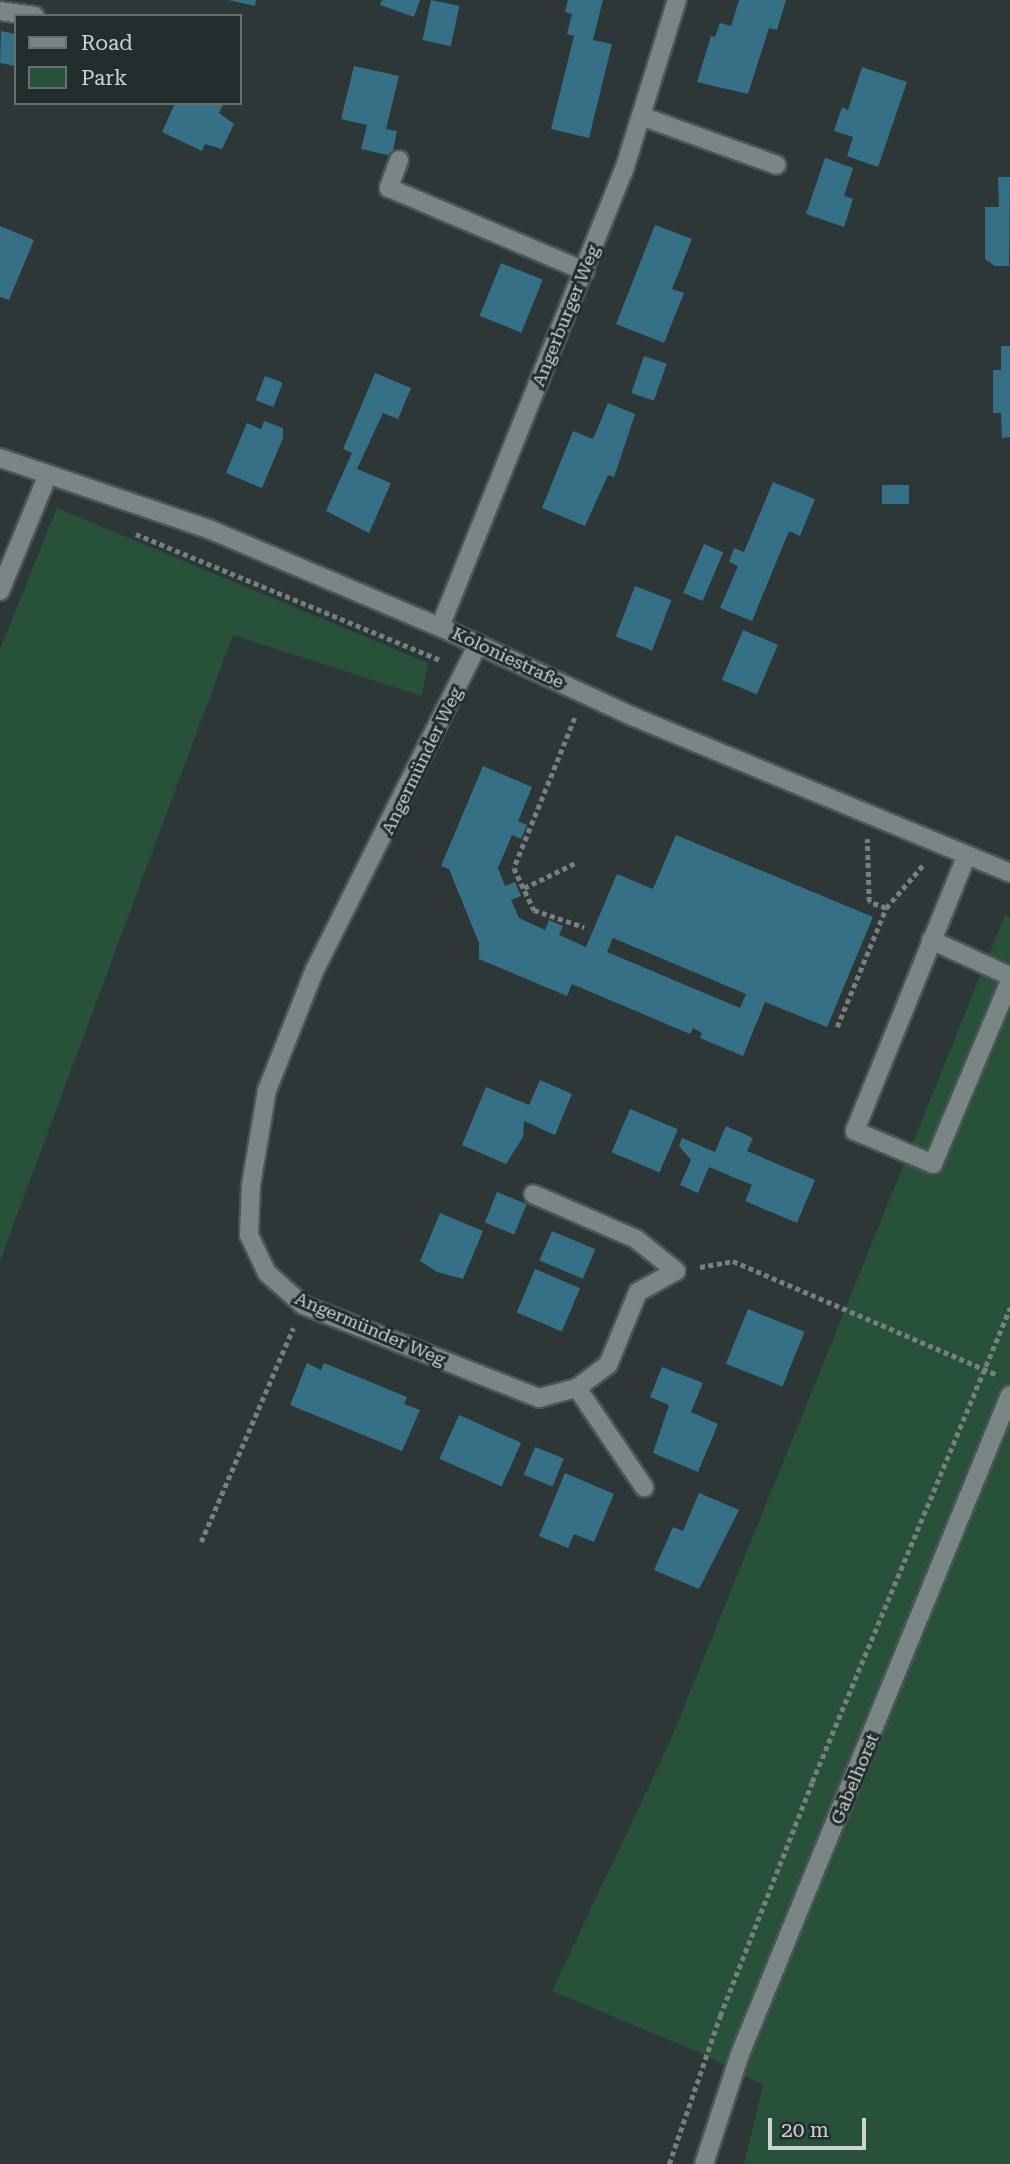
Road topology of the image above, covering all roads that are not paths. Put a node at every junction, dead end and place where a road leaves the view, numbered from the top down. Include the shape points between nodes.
1 (677, 0) edge
2 (0, 11) edge
3 (21, 14) edge
4 (641, 116) junction
5 (399, 160) dead end
6 (776, 165) dead end
7 (585, 271) junction
8 (0, 458) edge
9 (47, 477) junction
10 (0, 591) edge
11 (440, 627) junction
12 (478, 644) junction
13 (966, 857) junction
14 (1010, 873) edge
15 (932, 940) junction
16 (1010, 978) edge
17 (533, 1194) dead end
18 (577, 1388) junction
19 (1010, 1395) edge
20 (644, 1487) dead end
21 (704, 2164) edge

1 - 4 street, Angerburger Weg
2 - 3 street
4 - 6 street
4 - 7 street, Angerburger Weg
5 - 7 street via 389,188
7 - 11 street, Angerburger Weg
8 - 9 street, Koloniestraße
9 - 10 street
9 - 11 street, Koloniestraße via 211,530
11 - 12 street, Koloniestraße
12 - 13 street, Koloniestraße via 634,717
12 - 18 street, Angermünder Weg via 315,969 267,1090 251,1185 249,1235 267,1273 303,1305 539,1398
13 - 14 street, Koloniestraße
13 - 15 street
15 - 16 street
15 - 16 street via 855,1131 933,1164
17 - 18 street, Angermünder Weg via 636,1239 676,1271 638,1292 608,1365
18 - 20 street
19 - 21 street, Gabelhorst via 740,2054

